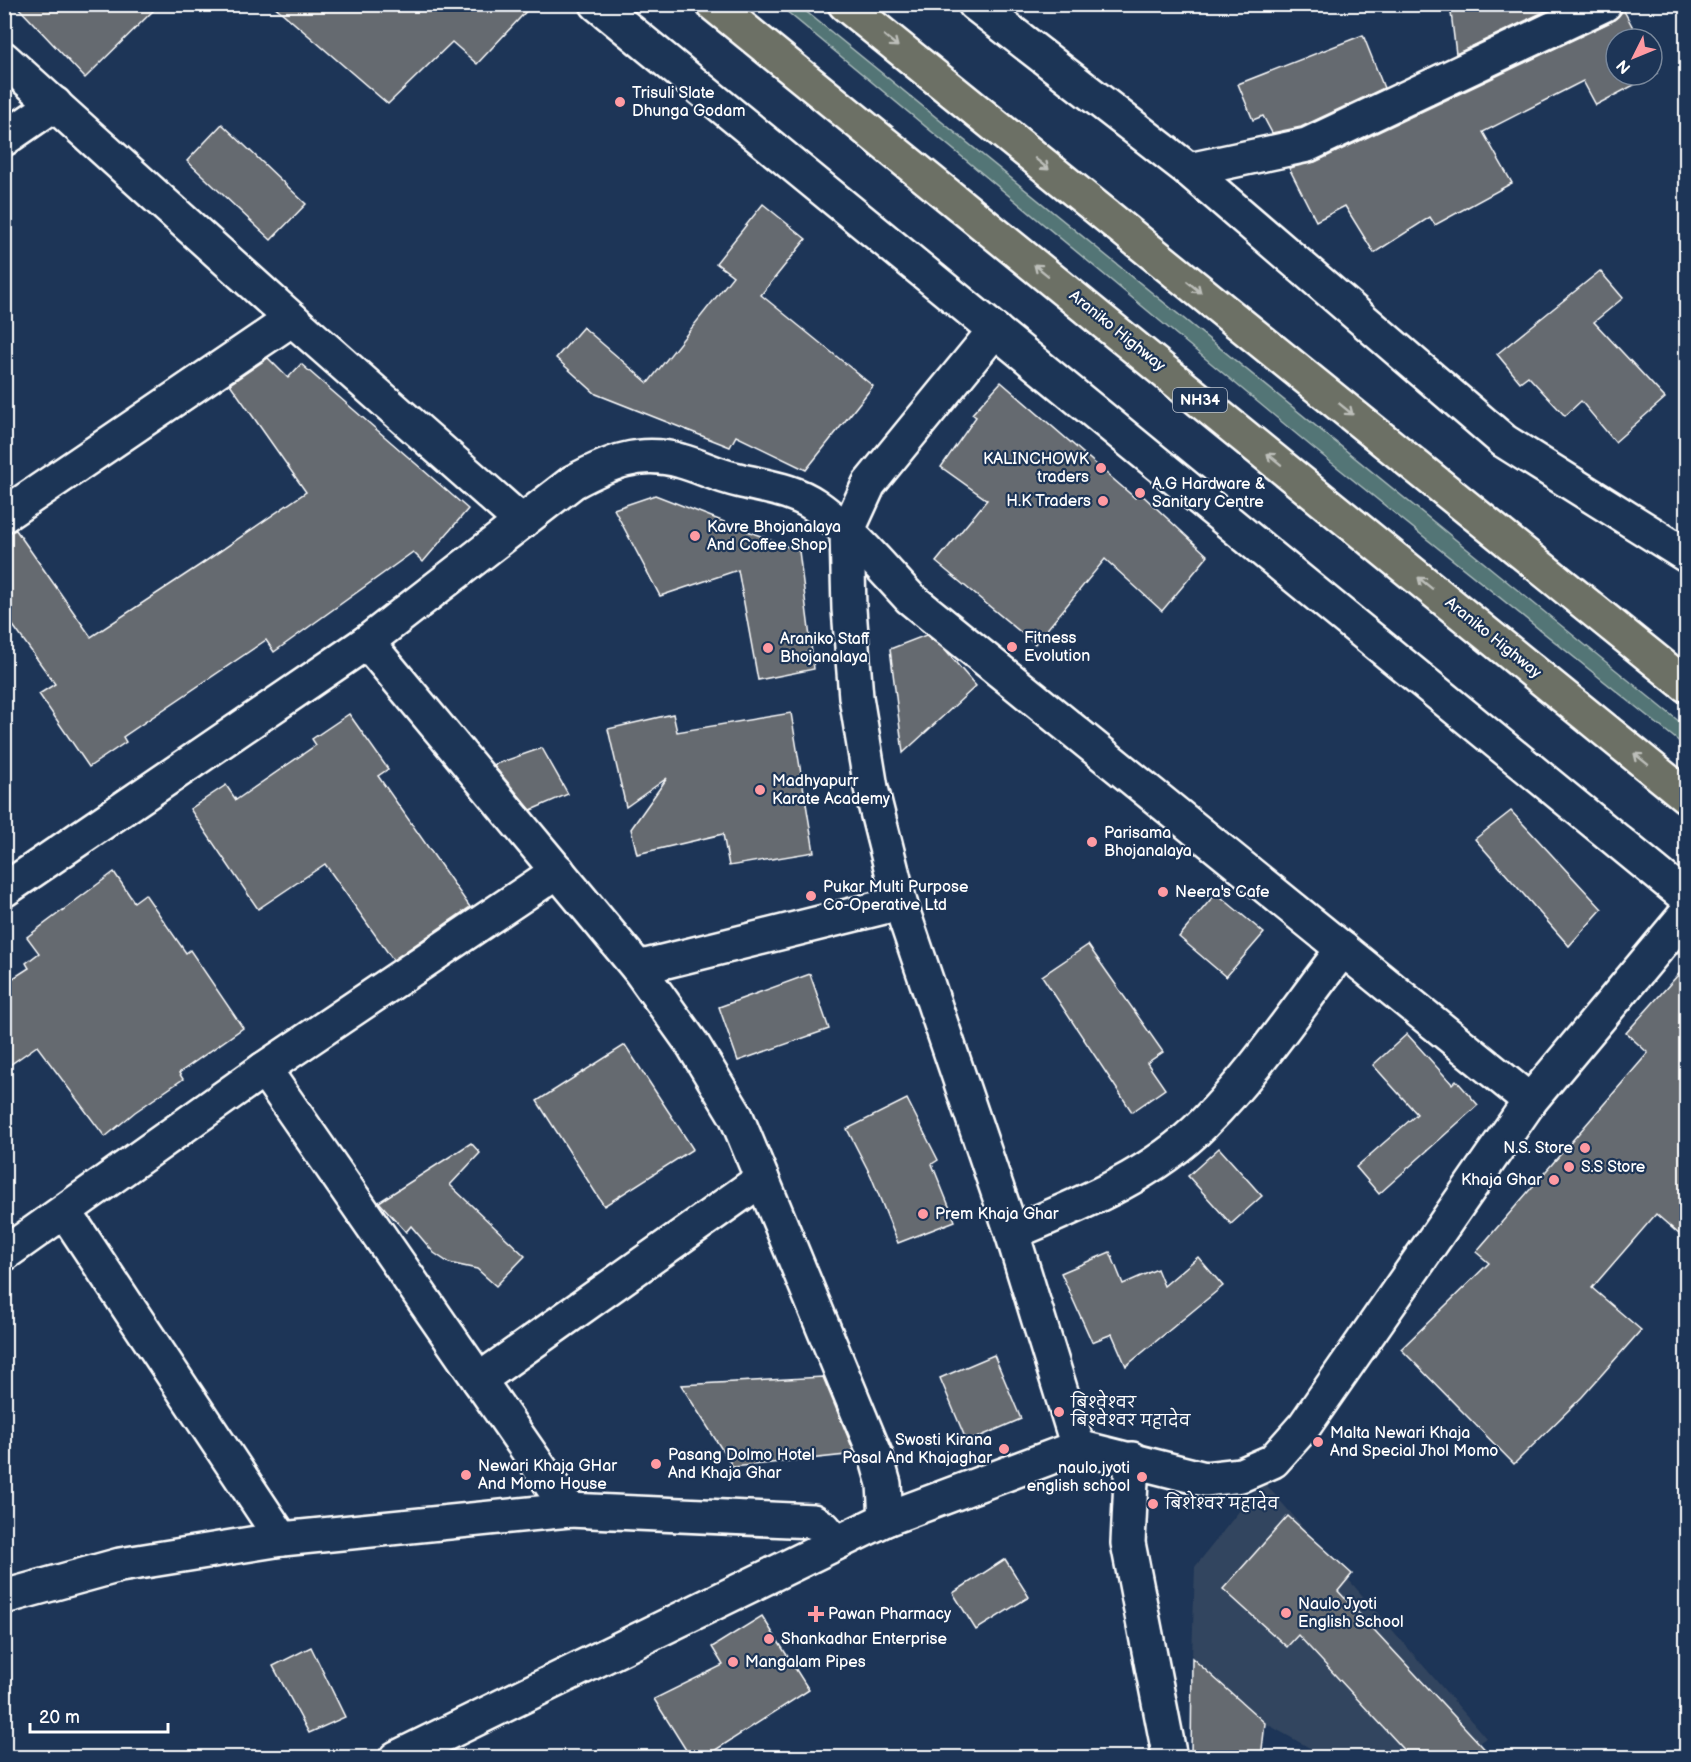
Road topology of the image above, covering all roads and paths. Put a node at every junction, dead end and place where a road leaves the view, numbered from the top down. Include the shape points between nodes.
1 (597, 4) edge
2 (713, 4) edge
3 (845, 4) edge
4 (975, 4) edge
5 (1605, 4) edge
6 (4, 58) edge
7 (55, 104) junction
8 (4, 139) edge
9 (1189, 171) junction
10 (292, 320) junction
11 (996, 330) junction
12 (4, 515) edge
13 (522, 522) junction
14 (847, 532) junction
15 (1686, 555) edge
16 (367, 642) junction
17 (1686, 685) edge
18 (1686, 796) edge
19 (558, 871) junction
20 (4, 890) edge
21 (1686, 897) edge
22 (900, 903) junction
23 (1686, 914) edge
24 (1342, 949) junction
25 (638, 968) junction
26 (264, 1070) junction
27 (1530, 1101) junction
28 (762, 1179) junction
29 (65, 1212) junction
30 (1012, 1233) junction
31 (4, 1254) edge
32 (479, 1380) junction
33 (1078, 1447) junction
34 (1132, 1459) junction
35 (569, 1510) junction
36 (886, 1519) junction
37 (282, 1539) junction
38 (836, 1542) junction
39 (4, 1597) edge
40 (396, 1758) edge
41 (1170, 1758) edge

1 - 11 street
18 -> 2 highway, Araniko Highway / NH34
3 -> 17 highway
4 - 9 street
5 - 9 street via 1307,145
6 - 7 street
7 - 8 street
7 - 10 street
9 - 15 street via 1504,441
10 - 12 street
10 - 13 street
11 - 14 street via 869,484
11 - 21 street
13 - 14 street via 573,482 609,462 648,456 679,460 736,480 782,489 815,505
13 - 16 street
14 - 22 street via 856,697 871,788
14 - 24 street via 910,598
16 - 19 street
16 - 20 street
19 - 25 street
19 - 26 street
22 - 25 street
22 - 30 street
23 - 27 street
24 - 27 street
24 - 30 street via 1203,1124 1104,1194
25 - 28 street via 693,1045 736,1116
26 - 29 street
26 - 32 street
27 - 34 street via 1305,1425 1273,1461 1240,1475 1204,1479
28 - 32 street
28 - 36 street via 876,1456 884,1484
29 - 31 street
29 - 37 street
30 - 33 street
32 - 35 street
33 - 34 street
33 - 36 street
34 - 41 street via 1128,1543
35 - 37 street
35 - 38 street via 813,1521
36 - 38 street
37 - 39 street via 120,1565
38 - 40 street

